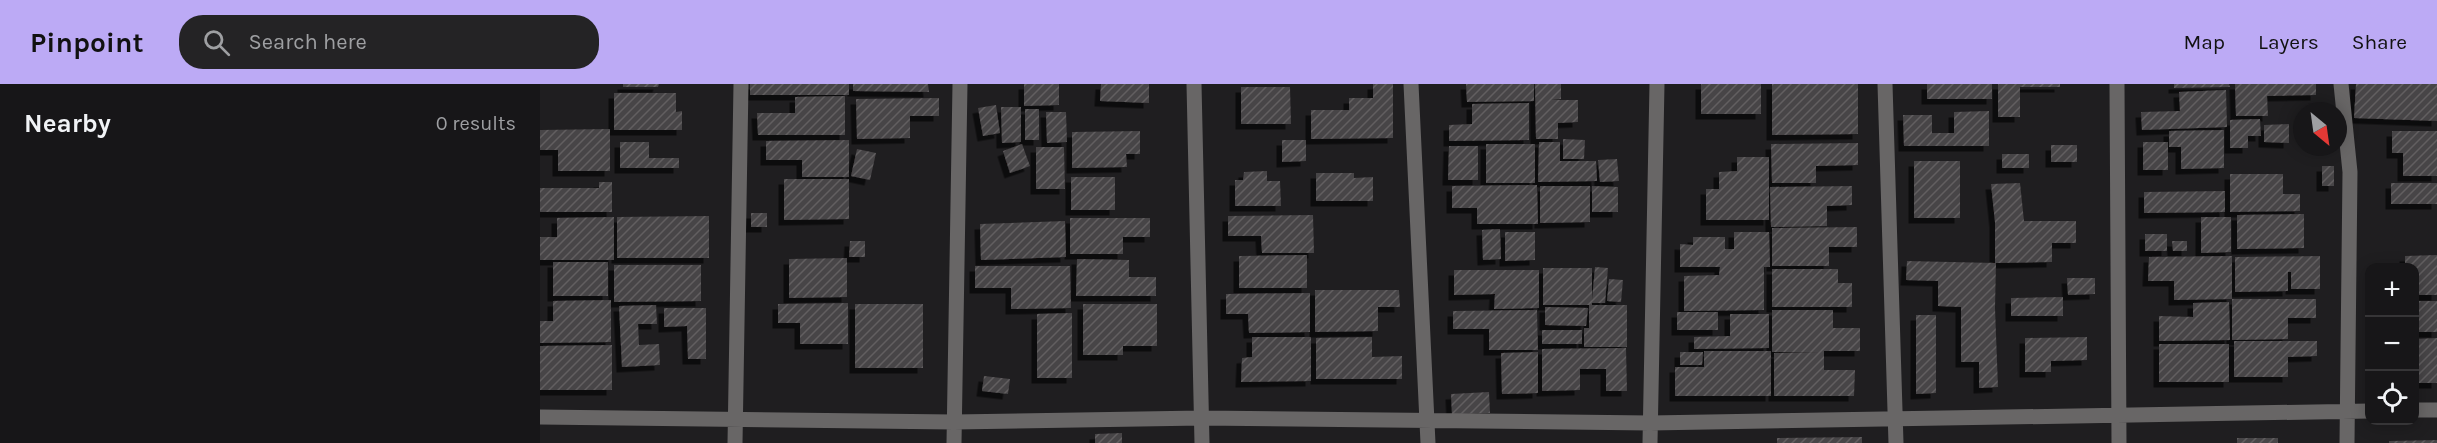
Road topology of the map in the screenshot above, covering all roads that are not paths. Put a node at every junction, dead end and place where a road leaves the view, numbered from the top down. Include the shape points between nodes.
1 (741, 84) edge
2 (960, 84) edge
3 (1194, 84) edge
4 (1411, 84) edge
5 (1657, 84) edge
6 (1886, 84) edge
7 (2117, 84) edge
8 (2341, 84) edge
9 (2419, 410) edge
10 (2437, 410) edge
11 (2348, 411) junction
12 (2365, 411) edge
13 (2120, 413) junction
14 (540, 417) edge
15 (1896, 417) junction
16 (1202, 418) junction
17 (734, 419) junction
18 (1429, 420) junction
19 (954, 422) junction
20 (1650, 423) junction
21 (735, 443) edge
22 (954, 443) edge
23 (1202, 443) edge
24 (1428, 443) edge
25 (1650, 443) edge
26 (1896, 443) edge
27 (2119, 443) edge
28 (2347, 443) edge

1 - 17 street
2 - 19 street
3 - 16 street
4 - 18 street
5 - 20 street
6 - 15 street
7 - 13 street
8 - 11 street via 2350,172
9 - 10 street
11 - 12 street
11 - 13 street
11 - 28 street
13 - 15 street
13 - 27 street
14 - 17 street
15 - 20 street
15 - 26 street
16 - 18 street
16 - 19 street
16 - 23 street
17 - 19 street
17 - 21 street
18 - 20 street
18 - 24 street
19 - 22 street
20 - 25 street

